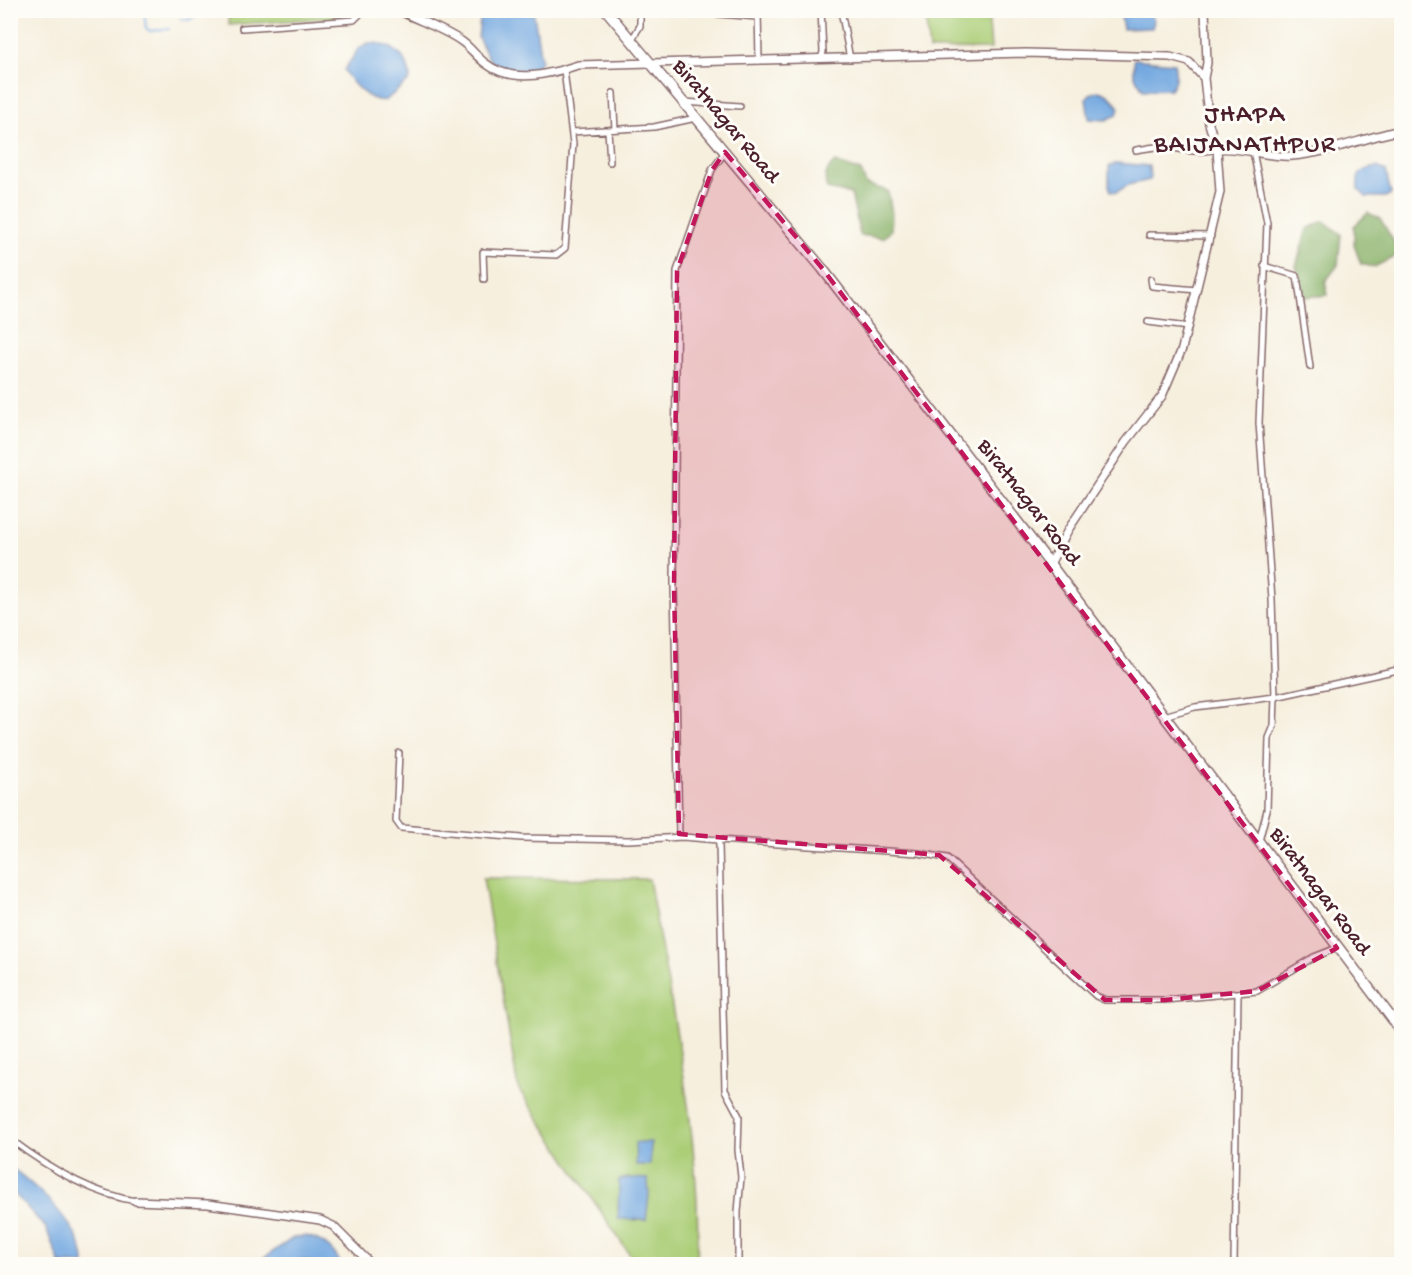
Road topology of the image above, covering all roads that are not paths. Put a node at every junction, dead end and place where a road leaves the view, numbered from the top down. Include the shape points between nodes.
1 (364, 10) edge
2 (398, 10) edge
3 (606, 10) edge
4 (640, 10) edge
5 (666, 10) edge
6 (821, 10) edge
7 (841, 10) edge
8 (1205, 10) edge
9 (722, 13) edge
10 (758, 14) edge
11 (242, 28) dead end
12 (631, 41) junction
13 (821, 59) junction
14 (850, 59) junction
15 (759, 61) junction
16 (1189, 62) junction
17 (1207, 63) junction
18 (651, 64) junction
19 (564, 70) junction
20 (1203, 78) junction
21 (613, 93) dead end
22 (682, 102) junction
23 (740, 106) dead end
24 (696, 118) junction
25 (612, 130) junction
26 (1401, 130) edge
27 (572, 132) junction
28 (1217, 149) junction
29 (1136, 150) dead end
30 (1253, 151) junction
31 (725, 152) junction
32 (610, 162) dead end
33 (1149, 235) dead end
34 (1211, 236) junction
35 (1264, 266) junction
36 (484, 279) dead end
37 (1151, 279) dead end
38 (1197, 290) junction
39 (1148, 322) dead end
40 (1188, 327) junction
41 (1310, 367) dead end
42 (1050, 564) junction
43 (1401, 669) edge
44 (1275, 697) junction
45 (1164, 716) junction
46 (399, 753) dead end
47 (683, 837) junction
48 (718, 840) junction
49 (1258, 842) junction
50 (1337, 948) junction
51 (1238, 994) junction
52 (1401, 1032) edge
53 (10, 1139) edge
54 (136, 1201) joint
55 (1234, 1263) edge
56 (371, 1264) edge
57 (738, 1264) edge

1 - 11 street via 354,20
2 - 19 street via 446,32 484,62 512,77
3 - 12 main road, Biratnagar Road
4 - 12 street via 640,26
5 - 9 street
6 - 13 street
7 - 14 street
8 - 17 street
9 - 10 street
10 - 15 street
12 - 18 main road, Biratnagar Road
13 - 14 street
13 - 15 street
14 - 16 street via 1087,53 1153,55
15 - 18 street
16 - 17 street
16 - 20 street
17 - 20 street
18 - 19 street via 578,65
18 - 22 main road, Biratnagar Road
19 - 27 street
20 - 28 street via 1209,124
21 - 25 street
22 - 23 street
22 - 24 main road, Biratnagar Road
24 - 25 street
24 - 31 main road, Biratnagar Road
25 - 27 street
25 - 32 street
26 - 30 street via 1306,155
27 - 36 street via 565,248 556,255 483,252
28 - 29 street
28 - 30 street
28 - 34 street via 1220,192
30 - 35 street via 1267,223
31 - 42 main road, Biratnagar Road via 822,268
31 - 47 street via 712,170 677,270 676,284 677,829
33 - 34 street
34 - 38 street
35 - 41 street via 1297,276
35 - 44 street via 1259,423
37 - 38 street via 1152,286
38 - 40 street
39 - 40 street
40 - 42 street via 1162,396 1121,450
42 - 45 main road, Biratnagar Road
43 - 44 street
44 - 45 street via 1196,707
44 - 49 street via 1274,726 1269,738 1267,810
45 - 49 main road, Biratnagar Road
46 - 47 street via 396,821 401,828 521,838
47 - 48 street
48 - 51 street via 939,855 947,858 1096,996 1105,1000 1165,1000
48 - 57 street via 725,1090 739,1116
49 - 50 main road, Biratnagar Road
50 - 51 street via 1269,985
50 - 52 main road, Biratnagar Road
51 - 55 street
53 - 54 street via 73,1179 116,1198
54 - 56 street via 208,1204 320,1220 333,1226

